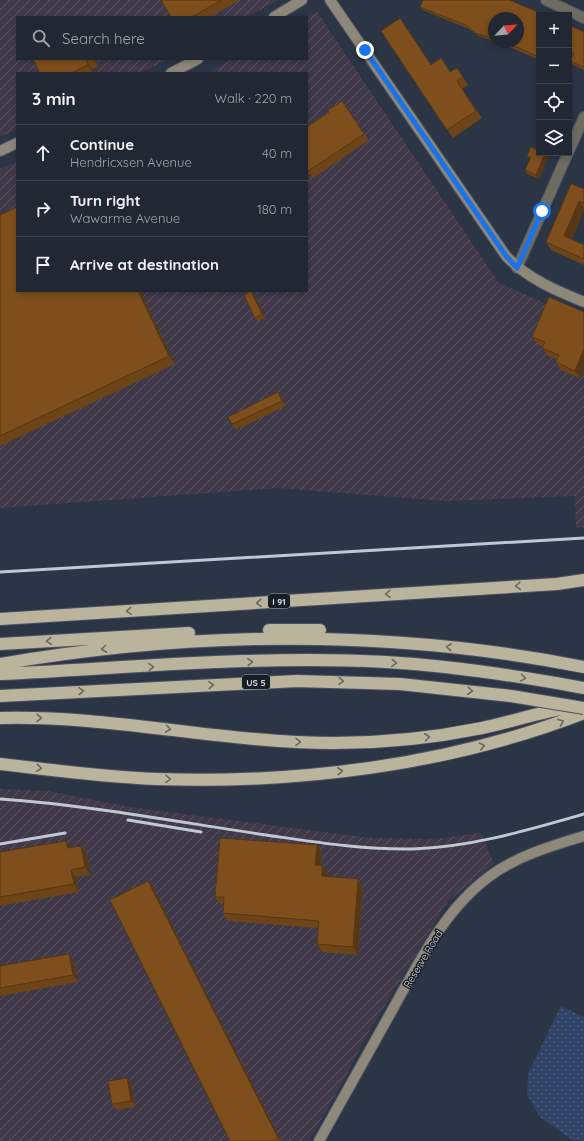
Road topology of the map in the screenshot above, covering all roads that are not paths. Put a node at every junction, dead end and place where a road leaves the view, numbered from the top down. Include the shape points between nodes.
1 (302, 0) edge
2 (330, 0) edge
3 (546, 0) edge
4 (276, 16) edge
5 (584, 18) edge
6 (196, 60) edge
7 (173, 72) edge
8 (584, 116) edge
9 (16, 143) edge
10 (572, 143) edge
11 (0, 151) edge
12 (566, 156) edge
13 (517, 268) junction
14 (584, 302) edge
15 (584, 580) edge
16 (0, 619) edge
17 (394, 642) junction
18 (0, 644) edge
19 (0, 664) edge
20 (584, 667) edge
21 (0, 674) edge
22 (584, 688) edge
23 (0, 696) edge
24 (584, 707) edge
25 (584, 714) edge
26 (0, 718) edge
27 (0, 764) edge
28 (584, 836) edge
29 (318, 1141) edge

1 - 4 street
2 - 13 street via 501,250
3 - 5 street
6 - 7 street
8 - 10 street
9 - 11 street
12 - 13 street
13 - 14 street via 538,282
15 -> 16 highway, I 91 via 557,584
17 -> 18 highway via 345,631 295,630
17 -> 19 highway via 319,638 206,640 96,650
20 -> 17 highway via 489,652
21 -> 22 highway via 284,661 381,662 450,668
23 -> 24 highway, US 5, bridge via 297,681 400,684
26 -> 24 highway, bridge via 83,720 253,739 346,743 455,733 552,711
27 -> 25 highway via 156,779 273,777 355,769 468,749 538,731
28 - 29 street, Reserve Road via 546,847 510,864 467,895 418,965

